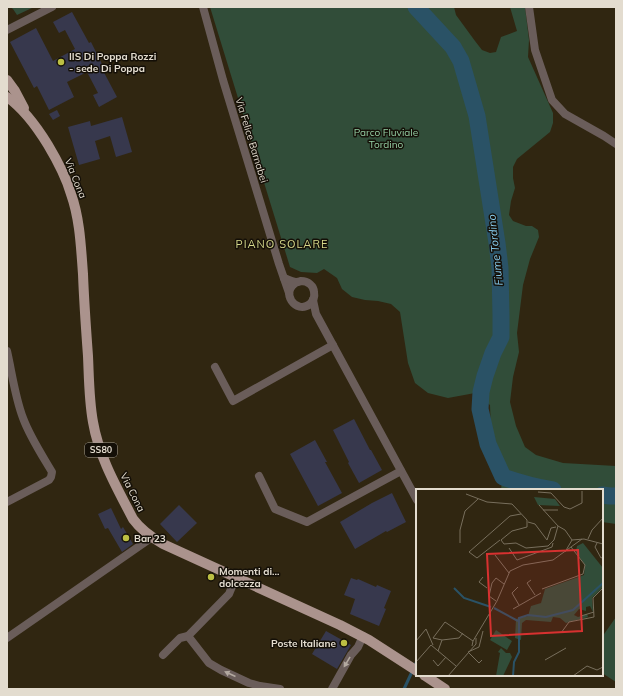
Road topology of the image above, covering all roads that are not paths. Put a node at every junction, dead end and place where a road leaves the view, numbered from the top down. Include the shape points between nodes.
1 (52, 7) edge
2 (203, 7) edge
3 (529, 7) edge
4 (8, 28) edge
5 (7, 80) edge
6 (7, 97) edge
7 (30, 120) junction
8 (616, 144) edge
9 (284, 278) junction
10 (297, 282) junction
11 (289, 293) junction
12 (313, 300) junction
13 (306, 306) junction
14 (316, 314) junction
15 (333, 345) junction
16 (7, 351) edge
17 (215, 367) dead end
18 (401, 471) junction
19 (259, 476) dead end
20 (416, 498) edge
21 (7, 502) edge
22 (151, 538) junction
23 (236, 577) junction
24 (188, 636) junction
25 (7, 638) edge
26 (366, 638) junction
27 (163, 655) dead end
28 (416, 670) edge
29 (426, 676) edge
30 (260, 687) edge
31 (280, 689) edge
32 (332, 689) edge
33 (445, 689) edge

1 - 4 street
2 - 9 street, Via Felice Barnabei
3 - 8 street via 535,50 552,100 565,114
5 - 7 main road, Via Cona / SS80
6 - 7 main road, Via Cona / SS80
7 - 22 main road, Via Cona / SS80 via 53,154 76,209 82,260 91,410 97,439 111,475 133,519
9 - 10 street
9 - 11 street, Via Felice Barnabei
10 - 11 street
10 - 12 street via 305,282 311,286 314,292
11 - 13 street via 294,304
12 - 13 street
12 - 14 street
13 - 14 street
14 - 15 street
15 - 17 street via 233,402
15 - 18 street
16 - 21 street via 22,416 52,472 52,477
18 - 19 street via 307,522 275,509
18 - 20 street
22 - 23 main road, Via Cona / SS80
22 - 25 street
23 - 24 street via 229,594
23 - 26 main road, Via Cona / SS80
24 - 27 street via 180,638
30 -> 24 street via 213,665
26 - 28 main road, Via Cona / SS80
26 -> 32 street via 351,655
29 - 33 main road
30 - 31 street

